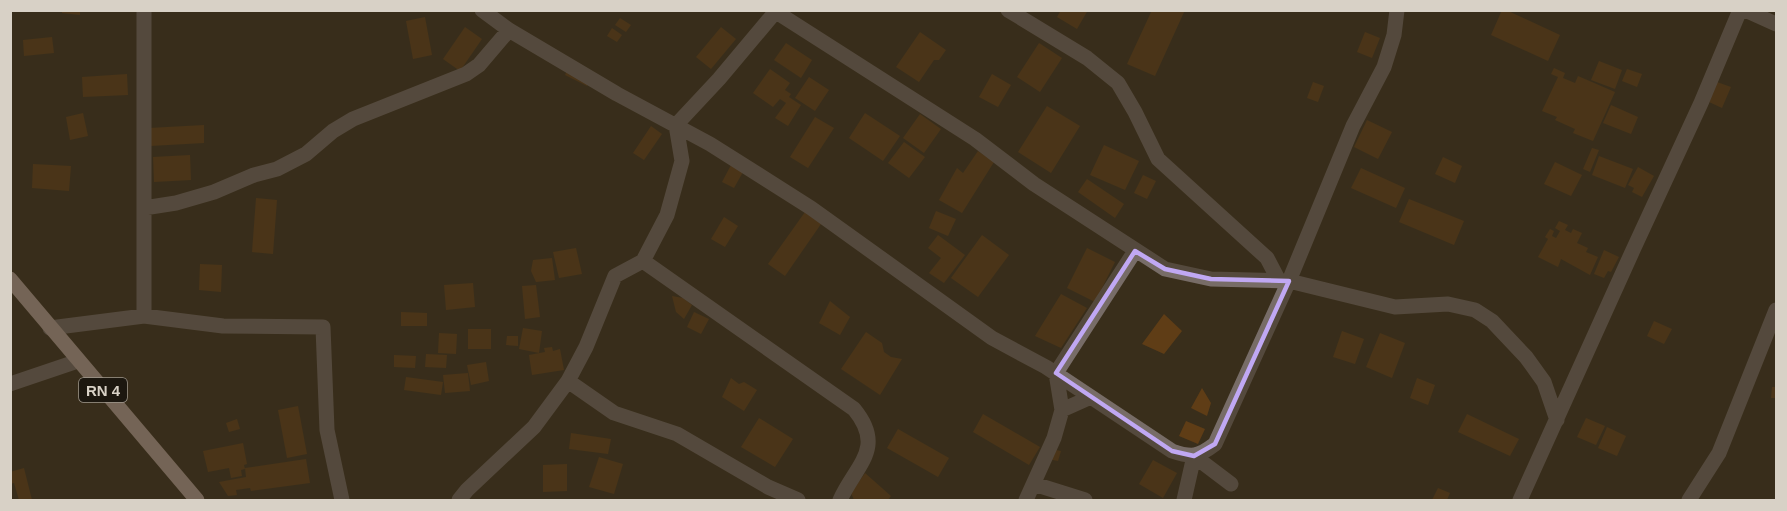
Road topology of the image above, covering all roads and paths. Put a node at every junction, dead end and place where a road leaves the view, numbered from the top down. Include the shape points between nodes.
1 (144, 10) edge
2 (482, 10) edge
3 (1008, 10) edge
4 (1397, 10) edge
5 (1740, 10) edge
6 (1745, 10) edge
7 (775, 11) edge
8 (1029, 16) edge
9 (1776, 24) edge
10 (509, 30) junction
11 (676, 125) junction
12 (144, 208) junction
13 (1135, 251) junction
14 (643, 261) junction
15 (10, 279) edge
16 (1284, 281) junction
17 (1776, 310) edge
18 (144, 316) junction
19 (50, 328) junction
20 (78, 361) junction
21 (1056, 373) junction
22 (568, 381) junction
23 (1544, 382) junction
24 (1574, 383) junction
25 (10, 384) edge
26 (1091, 397) junction
27 (1062, 410) junction
28 (1557, 420) junction
29 (1194, 456) junction
30 (1034, 484) junction
31 (1231, 484) dead end
32 (197, 501) edge
33 (342, 501) edge
34 (459, 501) edge
35 (798, 501) edge
36 (840, 501) edge
37 (1026, 501) edge
38 (1085, 501) edge
39 (1184, 501) edge
40 (1520, 501) edge
41 (1689, 501) edge

1 - 12 street
2 - 10 street
3 - 8 street
4 - 16 street via 1384,67 1353,126
5 - 24 street
6 - 9 street
7 - 11 street
7 - 13 street via 975,139 1034,184
8 - 16 street via 1118,83 1158,159 1267,258
10 - 11 street
10 - 12 street via 479,65 466,74 353,119 306,154 277,169 214,192
11 - 14 street via 682,161 667,215
11 - 21 street via 811,208 992,338
12 - 18 street
13 - 16 street via 1165,269 1211,279
13 - 21 street
14 - 22 street via 615,276
14 - 36 street via 854,409 868,433 868,454
15 - 19 main road, RN 4
16 - 23 street via 1395,307 1448,304 1475,310 1492,321
16 - 29 street via 1215,444
17 - 41 street via 1719,453
18 - 19 street
18 - 33 street via 223,326 322,327 327,430
19 - 20 main road, RN 4
20 - 25 street
20 - 32 main road, RN 4
21 - 26 street
21 - 27 street
22 - 34 street via 534,427
22 - 35 street via 614,413 677,434
23 - 24 street
23 - 28 street
24 - 28 street
26 - 27 street
26 - 29 street via 1172,451
27 - 30 street
28 - 40 street
29 - 31 street
29 - 39 street
30 - 37 street
30 - 38 street

